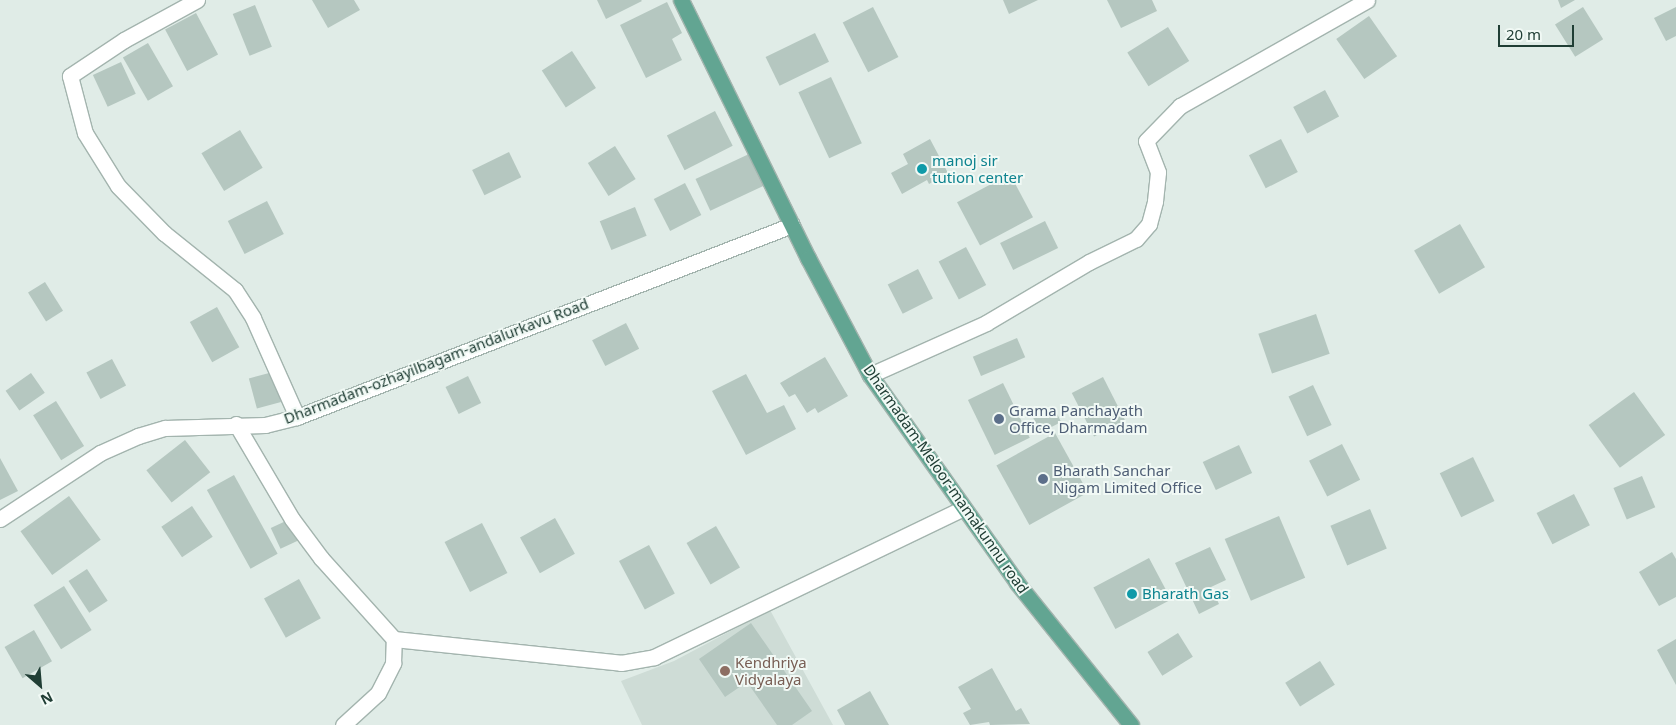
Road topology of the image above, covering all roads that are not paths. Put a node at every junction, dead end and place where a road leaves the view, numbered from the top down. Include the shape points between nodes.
1 (197, 0) edge
2 (681, 0) edge
3 (1367, 0) edge
4 (792, 225) junction
5 (870, 375) junction
6 (297, 417) junction
7 (236, 424) junction
8 (963, 508) junction
9 (0, 519) edge
10 (394, 639) junction
11 (343, 725) edge
12 (1131, 725) edge

1 - 6 street via 124,40 70,76 85,134 118,186 164,233 235,290 253,318
2 - 4 main road, Dharmadam-Meloor-mamakunnu road
3 - 5 street via 1229,76 1180,106 1166,120 1146,141 1158,172 1156,192 1149,224 1136,240 1089,262 986,323
4 - 5 main road, Dharmadam-Meloor-mamakunnu road
4 - 6 street, Dharmadam-ozhayilbagam-andalurkavu Road
5 - 8 main road, Dharmadam-Meloor-mamakunnu road
6 - 7 street, Dharmadam-ozhayilbagam-andalurkavu Road via 265,425
7 - 9 street, Dharmadam-ozhayilbagam-andalurkavu Road via 165,428 138,436 100,453
7 - 10 street via 292,519 321,558
8 - 10 street via 654,658 621,663
8 - 12 main road, Dharmadam-Meloor-mamakunnu road
10 - 11 street via 393,663 378,693

